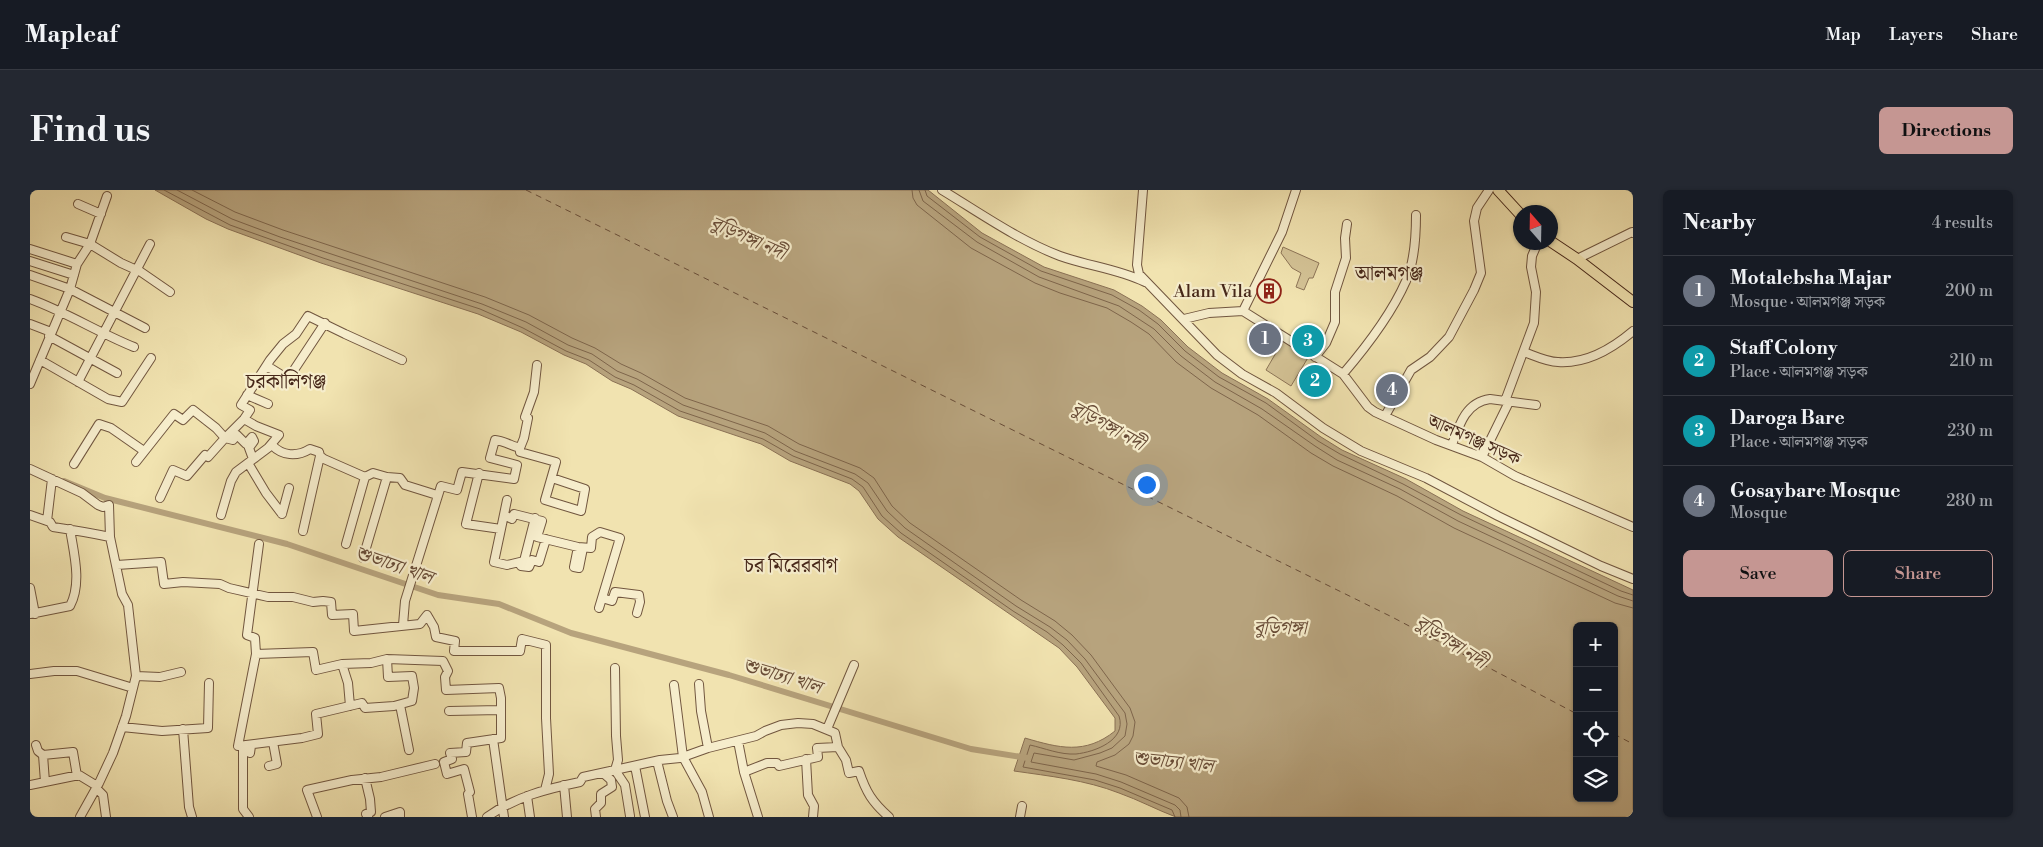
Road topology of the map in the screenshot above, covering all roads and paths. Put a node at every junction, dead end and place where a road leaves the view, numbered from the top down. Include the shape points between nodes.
1 (942, 190) edge
2 (1143, 190) edge
3 (1296, 190) edge
4 (1489, 190) edge
5 (1498, 190) edge
6 (107, 196) dead end
7 (78, 204) dead end
8 (1513, 206) edge
9 (101, 214) junction
10 (1416, 215) dead end
11 (1347, 224) dead end
12 (1633, 233) edge
13 (66, 237) dead end
14 (90, 244) junction
15 (150, 244) dead end
16 (1558, 246) edge
17 (30, 249) edge
18 (1535, 250) edge
19 (1577, 259) junction
20 (30, 261) edge
21 (78, 264) junction
22 (136, 270) junction
23 (30, 275) edge
24 (74, 275) junction
25 (1149, 284) junction
26 (70, 288) junction
27 (170, 292) dead end
28 (30, 299) edge
29 (1633, 302) edge
30 (1243, 310) junction
31 (60, 311) junction
32 (114, 312) junction
33 (1184, 319) junction
34 (326, 323) junction
35 (30, 324) edge
36 (145, 328) dead end
37 (1633, 331) edge
38 (50, 334) junction
39 (103, 334) junction
40 (134, 347) dead end
41 (1524, 352) junction
42 (1315, 357) junction
43 (151, 358) dead end
44 (90, 359) junction
45 (402, 360) dead end
46 (36, 364) edge
47 (267, 366) junction
48 (537, 366) dead end
49 (117, 373) dead end
50 (1343, 374) junction
51 (78, 382) junction
52 (30, 384) edge
53 (247, 395) junction
54 (1507, 401) junction
55 (268, 404) dead end
56 (1536, 405) dead end
57 (1385, 416) junction
58 (244, 419) junction
59 (225, 438) junction
60 (1452, 444) junction
61 (272, 445) junction
62 (520, 448) junction
63 (144, 451) junction
64 (320, 456) junction
65 (1482, 457) junction
66 (534, 461) dead end
67 (136, 462) dead end
68 (248, 463) junction
69 (74, 464) dead end
70 (555, 467) junction
71 (30, 469) edge
72 (479, 473) junction
73 (365, 477) junction
74 (387, 477) junction
75 (552, 478) junction
76 (52, 479) junction
77 (289, 488) dead end
78 (437, 495) junction
79 (160, 498) dead end
80 (507, 500) dead end
81 (30, 515) edge
82 (221, 515) dead end
83 (504, 515) junction
84 (535, 518) junction
85 (47, 521) junction
86 (1633, 527) edge
87 (70, 529) junction
88 (500, 529) junction
89 (303, 531) dead end
90 (110, 537) junction
91 (546, 540) junction
92 (259, 544) dead end
93 (346, 544) dead end
94 (583, 548) junction
95 (363, 558) dead end
96 (524, 560) junction
97 (117, 565) junction
98 (579, 568) dead end
99 (1633, 579) edge
100 (30, 588) edge
101 (252, 594) junction
102 (602, 598) junction
103 (599, 608) dead end
104 (637, 613) dead end
105 (32, 614) edge
106 (403, 625) junction
107 (256, 654) junction
108 (387, 659) junction
109 (342, 664) junction
110 (615, 668) dead end
111 (852, 668) dead end
112 (181, 672) dead end
113 (30, 674) edge
114 (136, 676) junction
115 (209, 683) dead end
116 (699, 684) dead end
117 (674, 685) dead end
118 (133, 688) junction
119 (400, 705) junction
120 (350, 706) junction
121 (500, 710) junction
122 (449, 711) dead end
123 (828, 726) junction
124 (122, 728) junction
125 (183, 729) junction
126 (493, 739) junction
127 (738, 741) junction
128 (272, 742) junction
129 (36, 746) dead end
130 (240, 746) junction
131 (838, 747) junction
132 (708, 748) junction
133 (408, 750) dead end
134 (250, 753) dead end
135 (43, 756) junction
136 (683, 757) junction
137 (806, 759) junction
138 (657, 761) junction
139 (435, 764) dead end
140 (269, 766) dead end
141 (635, 766) junction
142 (615, 770) junction
143 (744, 772) junction
144 (603, 773) junction
145 (77, 776) junction
146 (365, 778) junction
147 (45, 782) junction
148 (30, 785) edge
149 (564, 785) junction
150 (96, 787) junction
151 (545, 790) junction
152 (527, 796) junction
153 (503, 806) junction
154 (1022, 806) dead end
155 (630, 816) dead end
156 (80, 817) edge
157 (106, 817) edge
158 (192, 817) edge
159 (248, 817) edge
160 (317, 817) edge
161 (368, 817) edge
162 (385, 817) edge
163 (400, 817) edge
164 (472, 817) edge
165 (487, 817) edge
166 (504, 817) edge
167 (530, 817) edge
168 (567, 817) edge
169 (596, 817) edge
170 (645, 817) edge
171 (673, 817) edge
172 (709, 817) edge
173 (758, 817) edge
174 (813, 817) edge
175 (889, 817) edge
176 (1020, 817) edge

1 - 25 street via 1011,232 1059,256
2 - 25 street via 1137,265 1139,274
3 - 30 street via 1282,232
4 - 57 street via 1477,208 1474,221 1481,273 1474,290 1449,337 1430,357 1411,370
5 - 8 main road
6 - 9 street
7 - 9 street
9 - 14 street
10 - 50 street via 1417,227 1407,280 1371,340
11 - 42 street via 1346,258 1335,292 1335,322 1326,343
12 - 19 street
13 - 14 street
14 - 21 street
14 - 22 street
15 - 22 street
16 - 19 main road
17 - 21 street
18 - 41 street via 1530,267 1536,292 1534,323
19 - 29 main road
20 - 24 street
21 - 24 street
22 - 27 street
22 - 32 street
23 - 26 street
24 - 26 street
25 - 33 street
26 - 31 street
26 - 32 street
28 - 31 street
30 - 33 street
30 - 42 street, আলমগঞ্জ সড়ক
31 - 38 street
31 - 39 street
32 - 36 street
32 - 39 street
33 - 99 street via 1217,355 1242,374 1267,387 1360,451 1426,478 1600,566
34 - 45 street
34 - 47 street via 308,316
34 - 47 street via 288,379
35 - 38 street
37 - 41 street via 1610,349 1575,360 1558,362
38 - 44 street
38 - 46 street
39 - 40 street
39 - 44 street
41 - 54 street
42 - 50 street, আলমগঞ্জ সড়ক
43 - 51 street via 122,402 108,399
44 - 49 street
44 - 51 street
46 - 51 street
46 - 52 street
47 - 53 street
48 - 62 street via 536,383 525,417 528,418 527,428
50 - 57 street, আলমগঞ্জ সড়ক via 1368,407
53 - 55 street
53 - 58 street via 240,405 250,410
54 - 56 street
54 - 60 street via 1490,399 1477,403 1464,416
54 - 65 street
57 - 60 street, আলমগঞ্জ সড়ক
58 - 59 street
58 - 61 street via 279,435
59 - 61 street via 233,440 237,435 246,444 252,438 254,441 249,448 253,459
59 - 63 street via 194,410 183,420 174,414
59 - 79 street via 187,476 173,470
60 - 65 street, আলমগঞ্জ সড়ক
61 - 64 street via 293,455 310,449 319,452
61 - 68 street
62 - 70 street via 520,452 556,462
62 - 72 street via 495,440 490,458 517,465 514,479
63 - 67 street
63 - 69 street via 111,428 99,424
64 - 73 street
64 - 89 street
65 - 86 street, আলমগঞ্জ সড়ক via 1515,476
66 - 70 street
68 - 77 street via 282,514
68 - 82 street via 236,472 231,481
70 - 75 street
71 - 76 street
72 - 78 street via 462,472 457,490 441,486
72 - 88 street via 466,524
73 - 74 street via 373,473
73 - 93 street
74 - 78 street via 400,478 405,485
74 - 95 street
75 - 75 street via 545,500 581,510 585,489
76 - 85 street
76 - 90 street via 82,493 98,505 109,505
78 - 106 street via 405,601
80 - 83 street
81 - 85 street
83 - 84 street
83 - 88 street
84 - 91 street via 542,521 537,537
84 - 96 street
85 - 87 street via 53,527
87 - 90 street
87 - 105 street via 75,561 76,592 73,601 64,609
88 - 96 street via 494,562 507,565
90 - 97 street
91 - 94 street
91 - 96 street via 539,562 532,560 529,567 520,566
92 - 101 street
94 - 98 street via 584,568
94 - 102 street via 591,548 592,537 600,532 620,538
97 - 101 street via 162,562 164,584 220,584
97 - 114 street via 131,622
100 - 105 street
101 - 106 street via 331,602 332,615 353,614 354,631
101 - 107 street via 247,635 254,638
102 - 103 street
102 - 104 street via 612,600 615,592 639,595
106 - 151 street via 420,624 427,615 436,637 455,641 454,651 520,651 522,639 546,645 549,774
107 - 109 street via 313,652 316,670
107 - 130 street
108 - 109 street
108 - 119 street via 388,677 412,676 412,701
108 - 121 street via 443,661 448,671 446,690 499,688
109 - 120 street
110 - 142 street via 618,760
111 - 123 street
112 - 114 street via 160,677
113 - 118 street via 77,671
114 - 118 street
115 - 125 street via 208,728
116 - 132 street
117 - 136 street
118 - 124 street
119 - 120 street via 365,708 362,703
119 - 133 street
120 - 128 street via 316,714 318,734
121 - 122 street
121 - 126 street via 501,738
123 - 127 street via 781,725
123 - 131 street via 835,732
124 - 125 street
124 - 150 street
125 - 158 street
126 - 153 street
126 - 164 street via 467,743 466,752 450,753 452,759 444,762 447,774 464,769
127 - 132 street
127 - 143 street
128 - 130 street
128 - 140 street via 277,764
129 - 135 street
130 - 134 street via 250,746
130 - 159 street via 243,809
131 - 137 street via 817,748 818,757
131 - 175 street via 849,773 859,771 866,792
132 - 136 street
135 - 145 street via 73,752
135 - 147 street
136 - 138 street
136 - 172 street via 702,792
137 - 143 street via 779,766 778,762 767,764
137 - 174 street
138 - 141 street
138 - 171 street
139 - 146 street
141 - 142 street
141 - 170 street
142 - 144 street
142 - 155 street via 625,785
143 - 173 street
144 - 149 street
144 - 169 street via 611,780 612,787 600,794 601,803 594,809
145 - 147 street
145 - 150 street via 84,777
146 - 160 street via 307,790
146 - 161 street via 370,799
147 - 148 street
149 - 151 street
149 - 168 street
150 - 156 street
150 - 157 street via 103,795
151 - 152 street
152 - 153 street
152 - 167 street
153 - 165 street
153 - 166 street
154 - 176 street
162 - 163 street via 400,812

